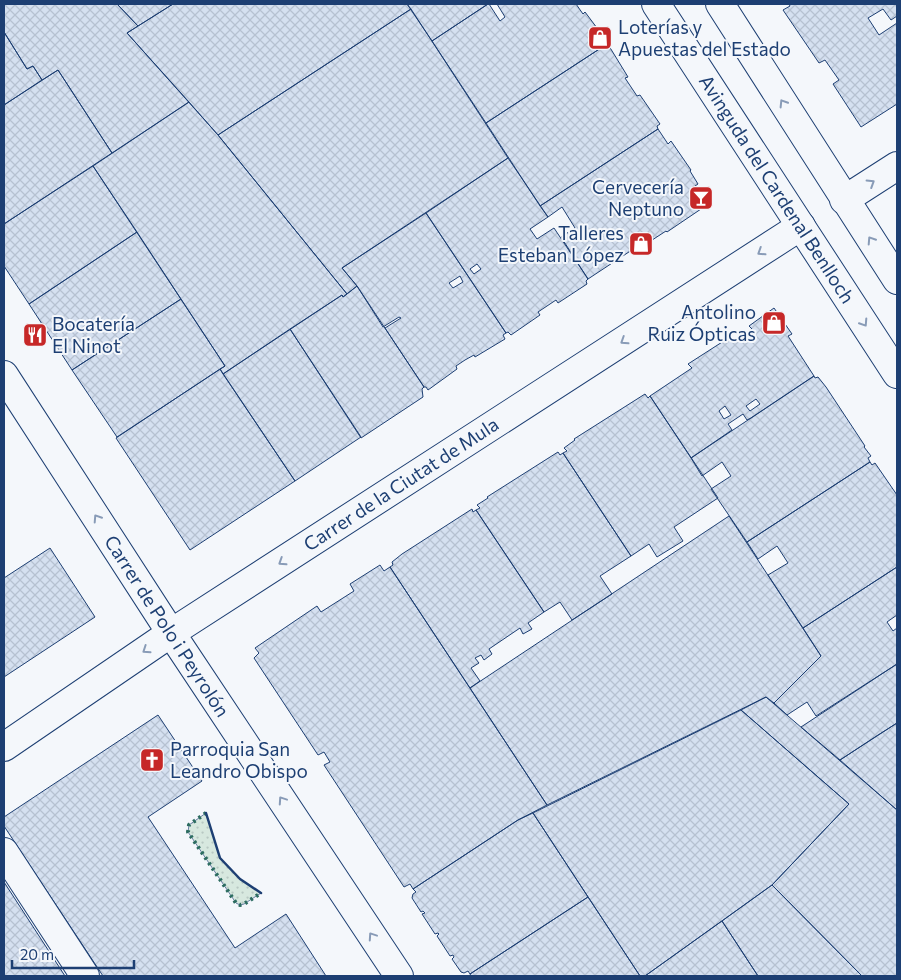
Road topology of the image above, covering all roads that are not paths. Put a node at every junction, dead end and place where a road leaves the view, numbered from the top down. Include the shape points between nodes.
1 (656, 4) edge
2 (720, 4) edge
3 (897, 166) edge
4 (844, 200) junction
5 (801, 226) junction
6 (897, 280) edge
7 (897, 374) edge
8 (4, 375) edge
9 (171, 633) junction
10 (4, 747) edge
11 (4, 852) edge
12 (85, 976) edge
13 (399, 976) edge

1 - 5 street, Avinguda del Cardenal Benlloch
4 -> 2 street
4 -> 3 street
6 -> 4 street
5 -> 7 street, Avinguda del Cardenal Benlloch
5 -> 9 street, Carrer de la Ciutat de Mula
9 -> 8 street, Carrer de Polo i Peyrolón
9 -> 10 street, Carrer de la Ciutat de Mula
13 -> 9 street, Carrer de Polo i Peyrolón
11 - 12 street

